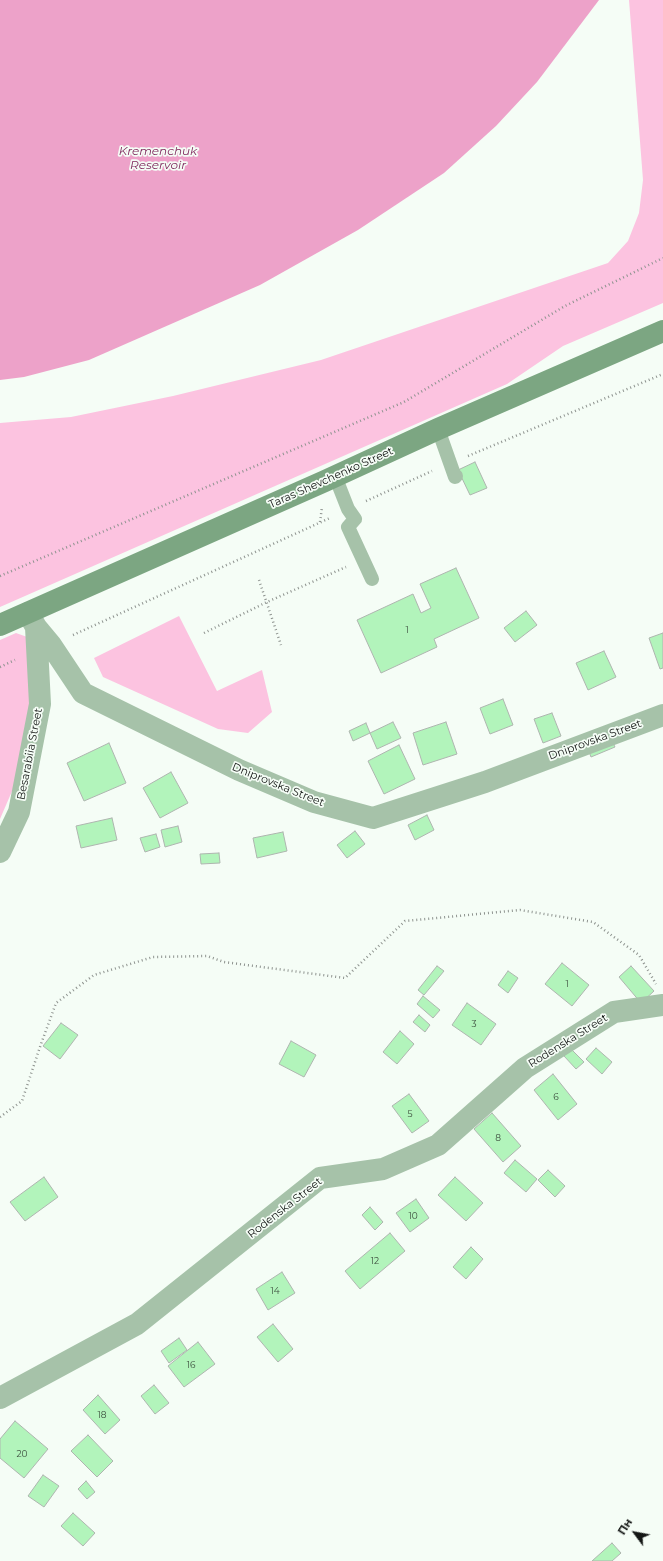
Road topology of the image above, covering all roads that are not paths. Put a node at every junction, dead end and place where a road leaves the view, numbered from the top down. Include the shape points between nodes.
1 (663, 331) edge
2 (438, 429) junction
3 (335, 476) junction
4 (456, 476) dead end
5 (372, 579) dead end
6 (32, 620) junction
7 (0, 625) edge
8 (663, 715) edge
9 (0, 852) edge
10 (661, 997) edge
11 (0, 1398) edge

1 - 2 street, Taras Shevchenko Street
2 - 3 street, Taras Shevchenko Street
2 - 4 lane
3 - 5 lane via 348,509 355,519 348,527
3 - 6 street, Taras Shevchenko Street
6 - 7 street, Taras Shevchenko Street
6 - 8 street, Dniprovska Street via 83,693 239,770 308,799 374,818 485,782
6 - 9 street, Besarabiia Street via 40,704 19,812
10 - 11 street, Rodenska Street via 614,1012 525,1068 438,1144 383,1168 320,1178 137,1324

